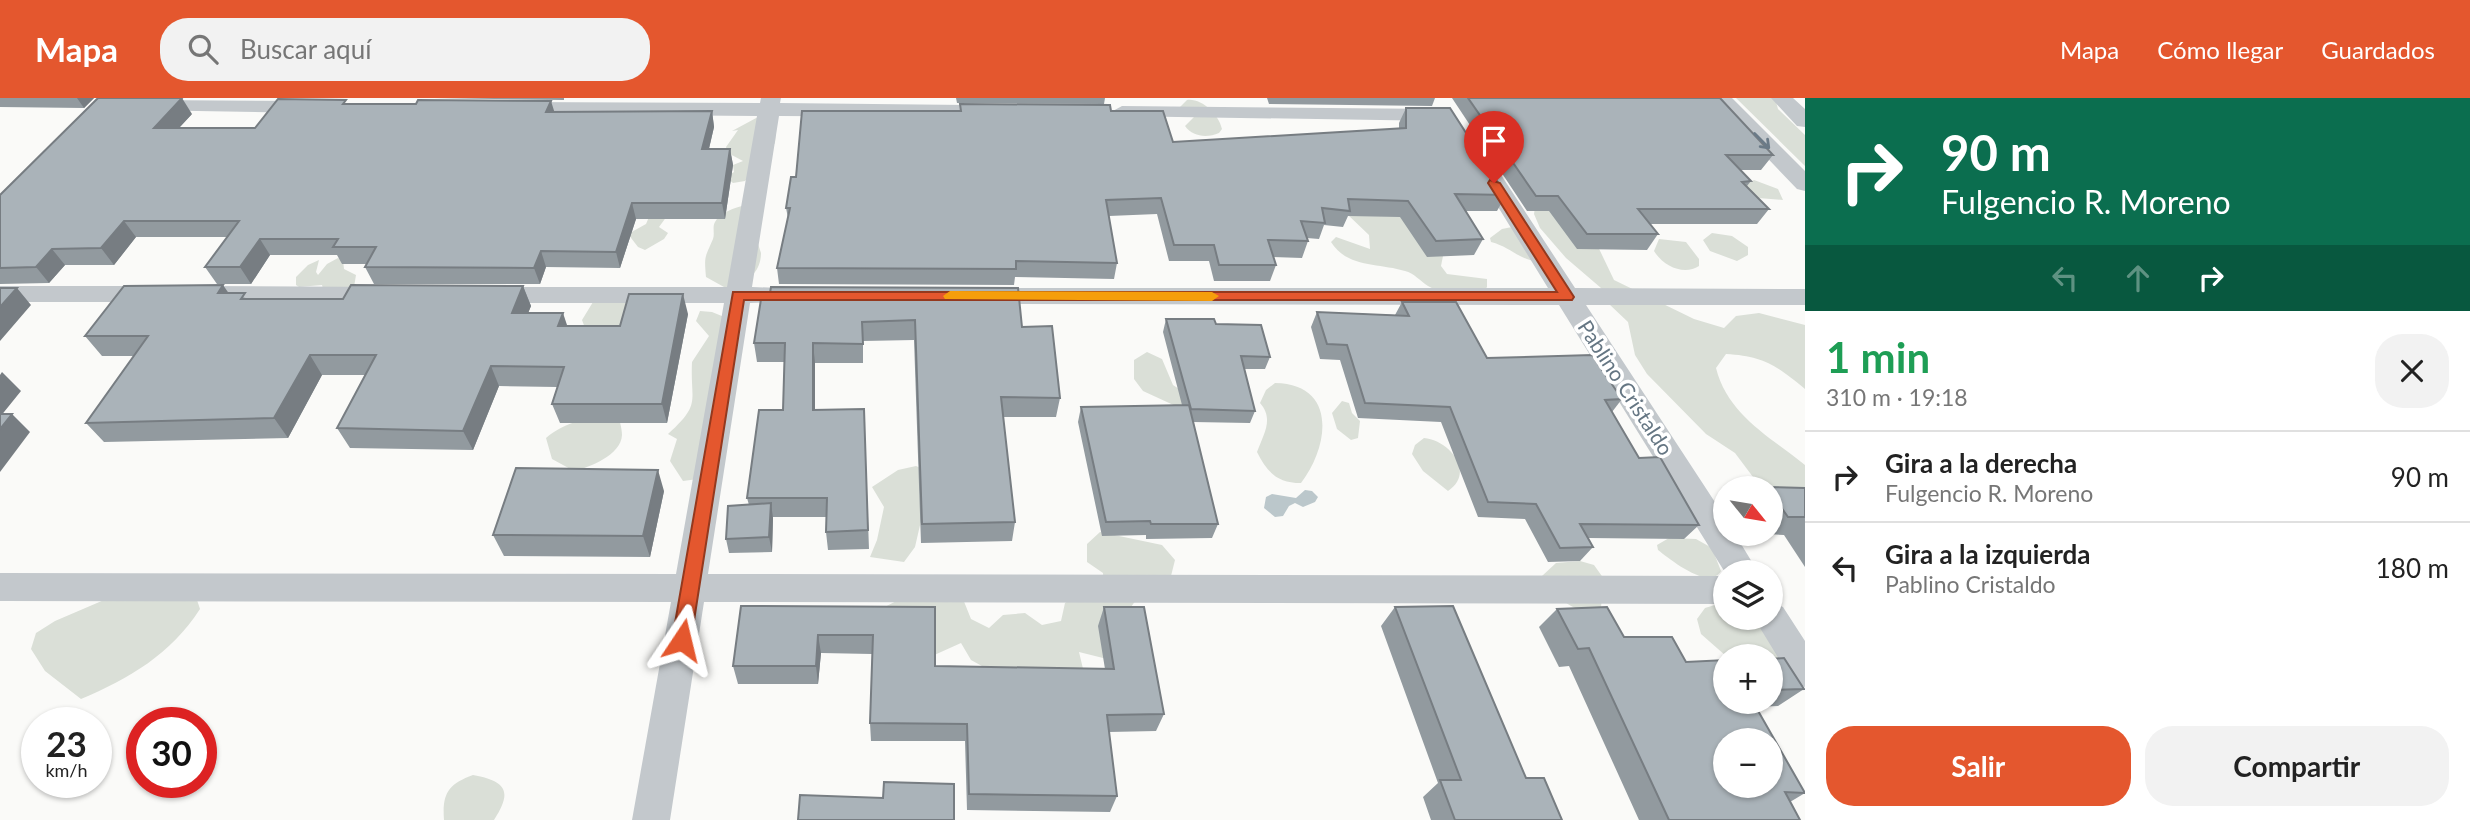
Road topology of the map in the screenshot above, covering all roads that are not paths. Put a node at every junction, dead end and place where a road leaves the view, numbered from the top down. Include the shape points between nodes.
1 (1720, 98) edge
2 (1781, 98) edge
3 (770, 104) edge
4 (129, 106) edge
5 (1445, 106) edge
6 (338, 107) edge
7 (491, 108) edge
8 (992, 111) edge
9 (1103, 112) edge
10 (1805, 121) edge
11 (1805, 184) edge
12 (0, 294) edge
13 (418, 295) edge
14 (460, 295) edge
15 (738, 295) junction
16 (821, 295) edge
17 (959, 296) edge
18 (1567, 297) junction
19 (1805, 297) edge
20 (1734, 560) edge
21 (0, 587) edge
22 (690, 588) junction
23 (1713, 590) edge
24 (1779, 630) edge
25 (1805, 671) edge
26 (652, 820) edge

1 -> 11 street
2 - 10 street
3 - 7 street
3 - 8 street
3 - 15 street
4 - 6 street
5 - 9 street
5 - 18 street, Pablino Cristaldo
12 - 13 street
14 - 15 street
15 - 16 street
15 - 22 street
17 - 18 street
18 - 19 street
18 - 20 street, Pablino Cristaldo
21 - 22 street
22 - 23 street
22 - 26 street
24 - 25 street

